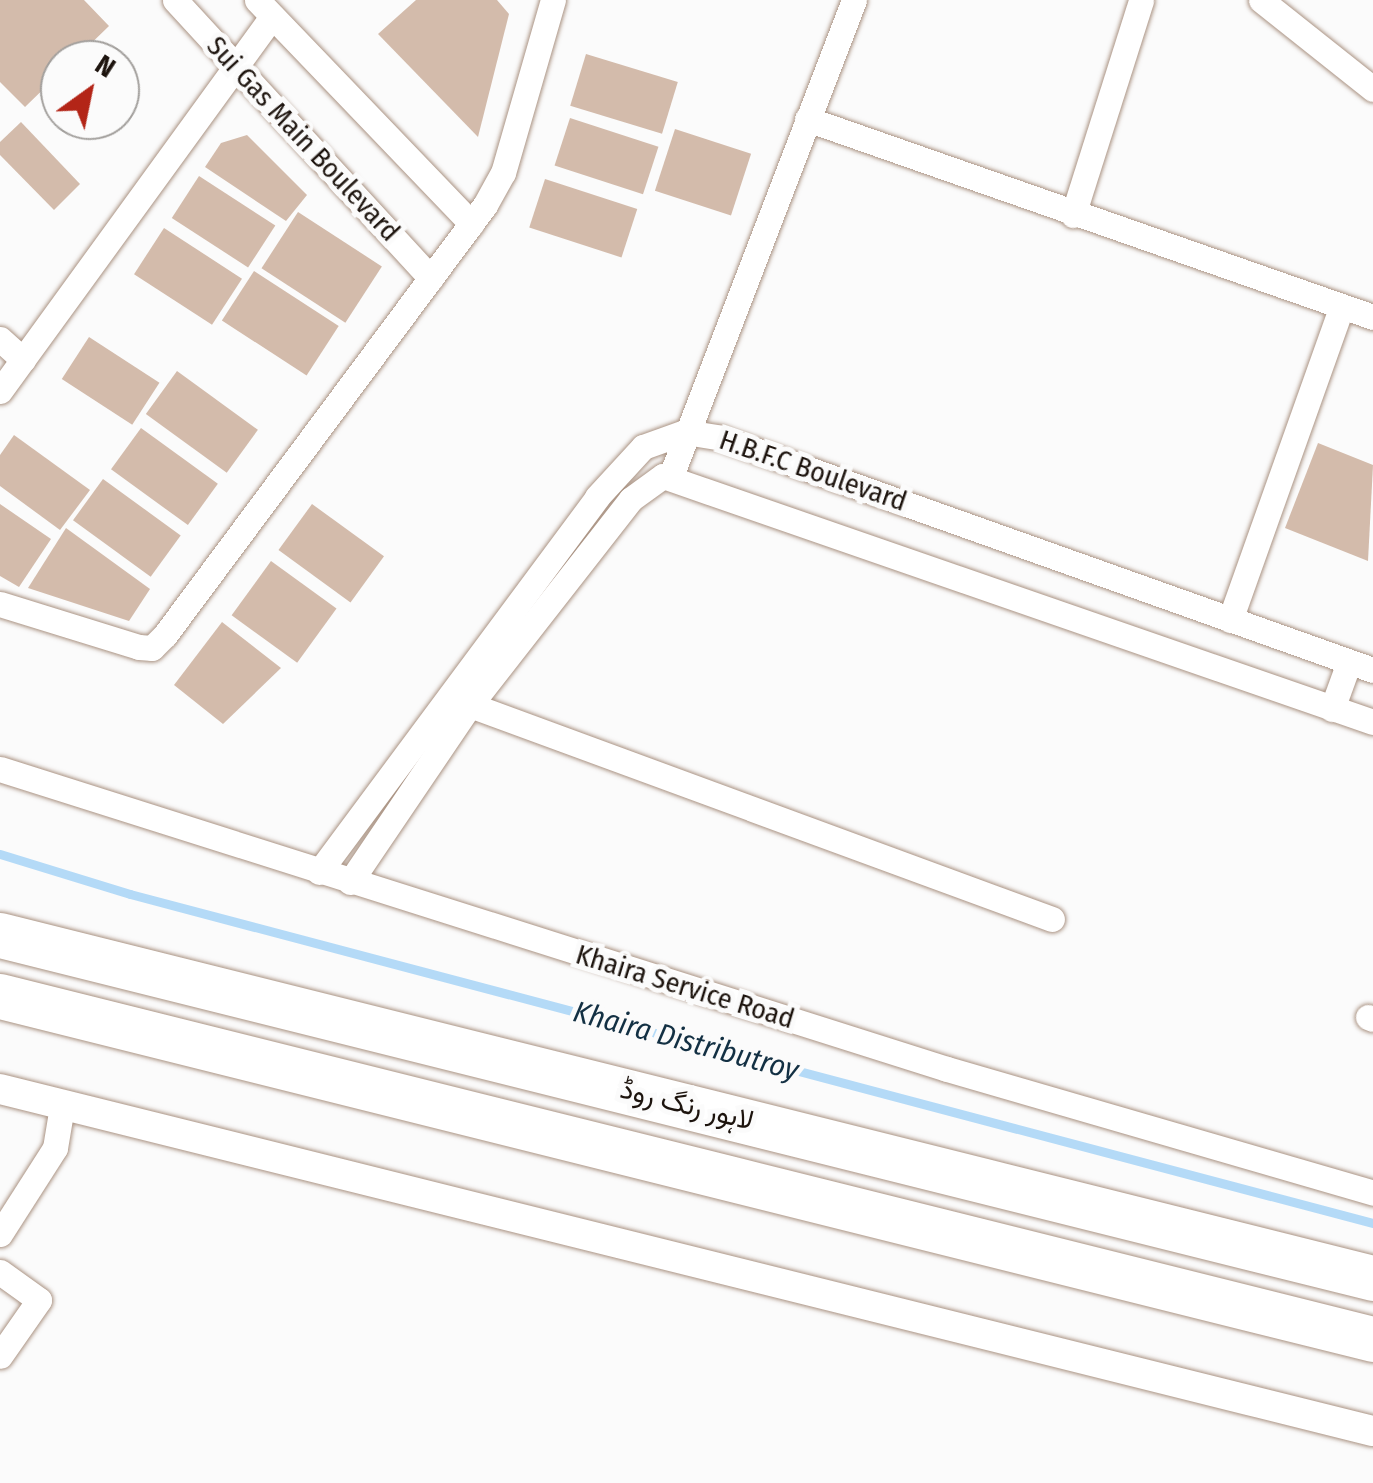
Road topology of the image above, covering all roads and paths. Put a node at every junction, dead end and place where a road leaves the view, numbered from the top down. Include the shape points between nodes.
1 (175, 0) edge
2 (553, 0) edge
3 (854, 0) edge
4 (1141, 0) edge
5 (1260, 0) edge
6 (264, 8) edge
7 (234, 63) junction
8 (1373, 89) edge
9 (807, 119) junction
10 (1073, 216) junction
11 (472, 224) junction
12 (431, 278) junction
13 (1340, 308) junction
14 (1373, 317) edge
15 (0, 340) edge
16 (23, 360) junction
17 (0, 392) edge
18 (685, 432) junction
19 (671, 476) junction
20 (0, 604) edge
21 (1230, 620) junction
22 (1361, 666) edge
23 (470, 705) junction
24 (1332, 709) junction
25 (1373, 722) edge
26 (0, 769) edge
27 (319, 872) junction
28 (350, 882) junction
29 (1052, 918) dead end
30 (0, 935) edge
31 (0, 996) edge
32 (0, 1089) edge
33 (62, 1106) junction
34 (1373, 1193) edge
35 (0, 1234) edge
36 (0, 1272) edge
37 (1373, 1278) edge
38 (1373, 1338) edge
39 (0, 1356) edge
40 (1373, 1431) edge

1 - 7 street, Sui Gas Main Boulevard
2 - 11 street via 503,173
3 - 9 street
4 - 10 street
5 - 8 street
6 - 7 street
6 - 11 street
7 - 12 street, Sui Gas Main Boulevard
7 - 16 street
9 - 10 street
9 - 18 street
10 - 13 street
11 - 12 street
12 - 20 street via 152,648
13 - 14 street
13 - 21 street
15 - 16 street
16 - 17 street
18 - 19 street
18 - 21 street, H.B.F.C Boulevard via 721,438
18 - 27 street, H.B.F.C Boulevard via 643,447 597,497
19 - 23 street via 654,480 631,499
19 - 24 street, H.B.F.C Boulevard
21 - 22 street, H.B.F.C Boulevard
22 - 24 street
23 - 28 street
23 - 29 street
24 - 25 street, H.B.F.C Boulevard
26 - 27 street, Khaira Service Road
27 - 28 street, Khaira Service Road
28 - 34 street, Khaira Service Road via 947,1069
30 - 37 highway, لاہور رنگ روڈ
31 - 38 highway
32 - 33 street
33 - 35 street via 55,1148
33 - 40 street
36 - 39 street via 39,1300

